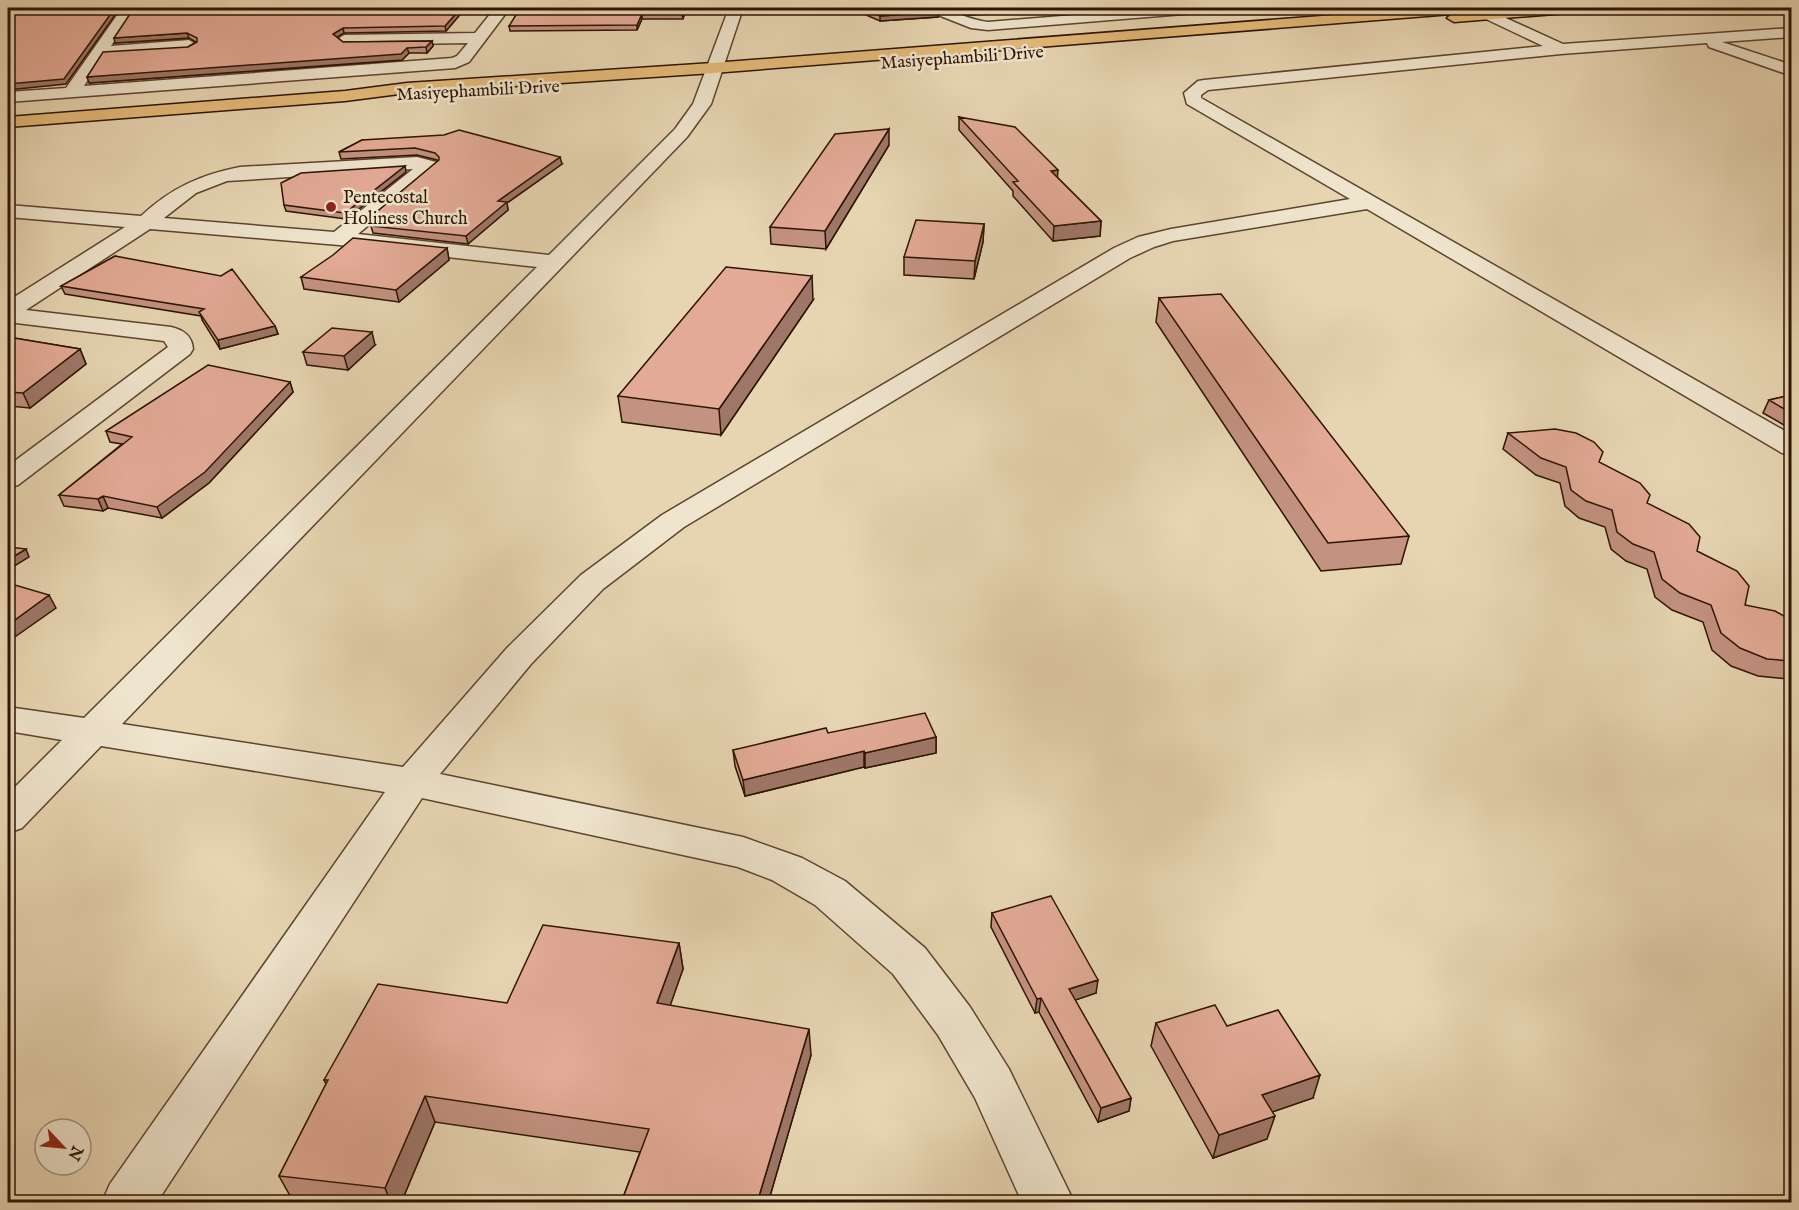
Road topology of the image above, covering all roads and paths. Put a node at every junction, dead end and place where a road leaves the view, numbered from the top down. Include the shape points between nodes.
1 (165, 8) edge
2 (502, 8) edge
3 (736, 8) edge
4 (933, 8) edge
5 (1208, 8) edge
6 (1474, 8) edge
7 (1580, 8) edge
8 (128, 9) edge
9 (622, 10) edge
10 (1491, 15) junction
11 (1066, 20) junction
12 (1791, 32) edge
13 (1174, 33) junction
14 (478, 38) junction
15 (344, 40) edge
16 (1701, 40) junction
17 (189, 45) edge
18 (1561, 49) junction
19 (100, 51) junction
20 (417, 66) junction
21 (1791, 70) edge
22 (712, 72) junction
23 (406, 88) junction
24 (72, 92) junction
25 (345, 96) junction
26 (8, 97) edge
27 (8, 122) edge
28 (1370, 202) junction
29 (8, 211) edge
30 (146, 223) junction
31 (339, 239) junction
32 (556, 262) junction
33 (8, 313) edge
34 (1791, 447) edge
35 (8, 479) edge
36 (8, 719) edge
37 (92, 732) junction
38 (412, 782) junction
39 (8, 818) edge
40 (128, 1203) edge
41 (1048, 1203) edge

1 - 8 street
2 - 9 street
2 - 14 street
3 - 22 street
4 - 11 street via 983,26
5 - 11 street
6 - 10 street
6 - 13 main road, Masiyephambili Drive
7 - 10 main road, Masiyephambili Drive
8 - 19 street
10 - 18 street
10 - 22 main road, Masiyephambili Drive
11 - 13 street
12 - 16 street
13 - 22 main road, Masiyephambili Drive
14 - 15 street
14 - 20 street via 459,62
16 - 18 street
16 - 21 street
17 - 19 street
18 - 28 street via 1204,85 1192,93 1193,100
19 - 24 street
20 - 23 street
20 - 24 street
22 - 23 main road, Masiyephambili Drive
22 - 25 main road, Masiyephambili Drive
22 - 32 street via 694,118
23 - 25 main road, Masiyephambili Drive
24 - 26 street
25 - 27 main road, Masiyephambili Drive
28 - 34 street
28 - 38 street via 1171,236 1122,253 673,521 592,582 519,656
29 - 30 street
30 - 31 street
30 - 31 street via 188,189 212,178 417,163 429,166
30 - 33 street
31 - 32 street
32 - 37 street
33 - 35 street via 171,334 180,341 181,349
36 - 37 street
37 - 38 street
37 - 39 street
38 - 40 street
38 - 41 street via 742,853 787,869 830,893 909,960 954,1021 992,1084

